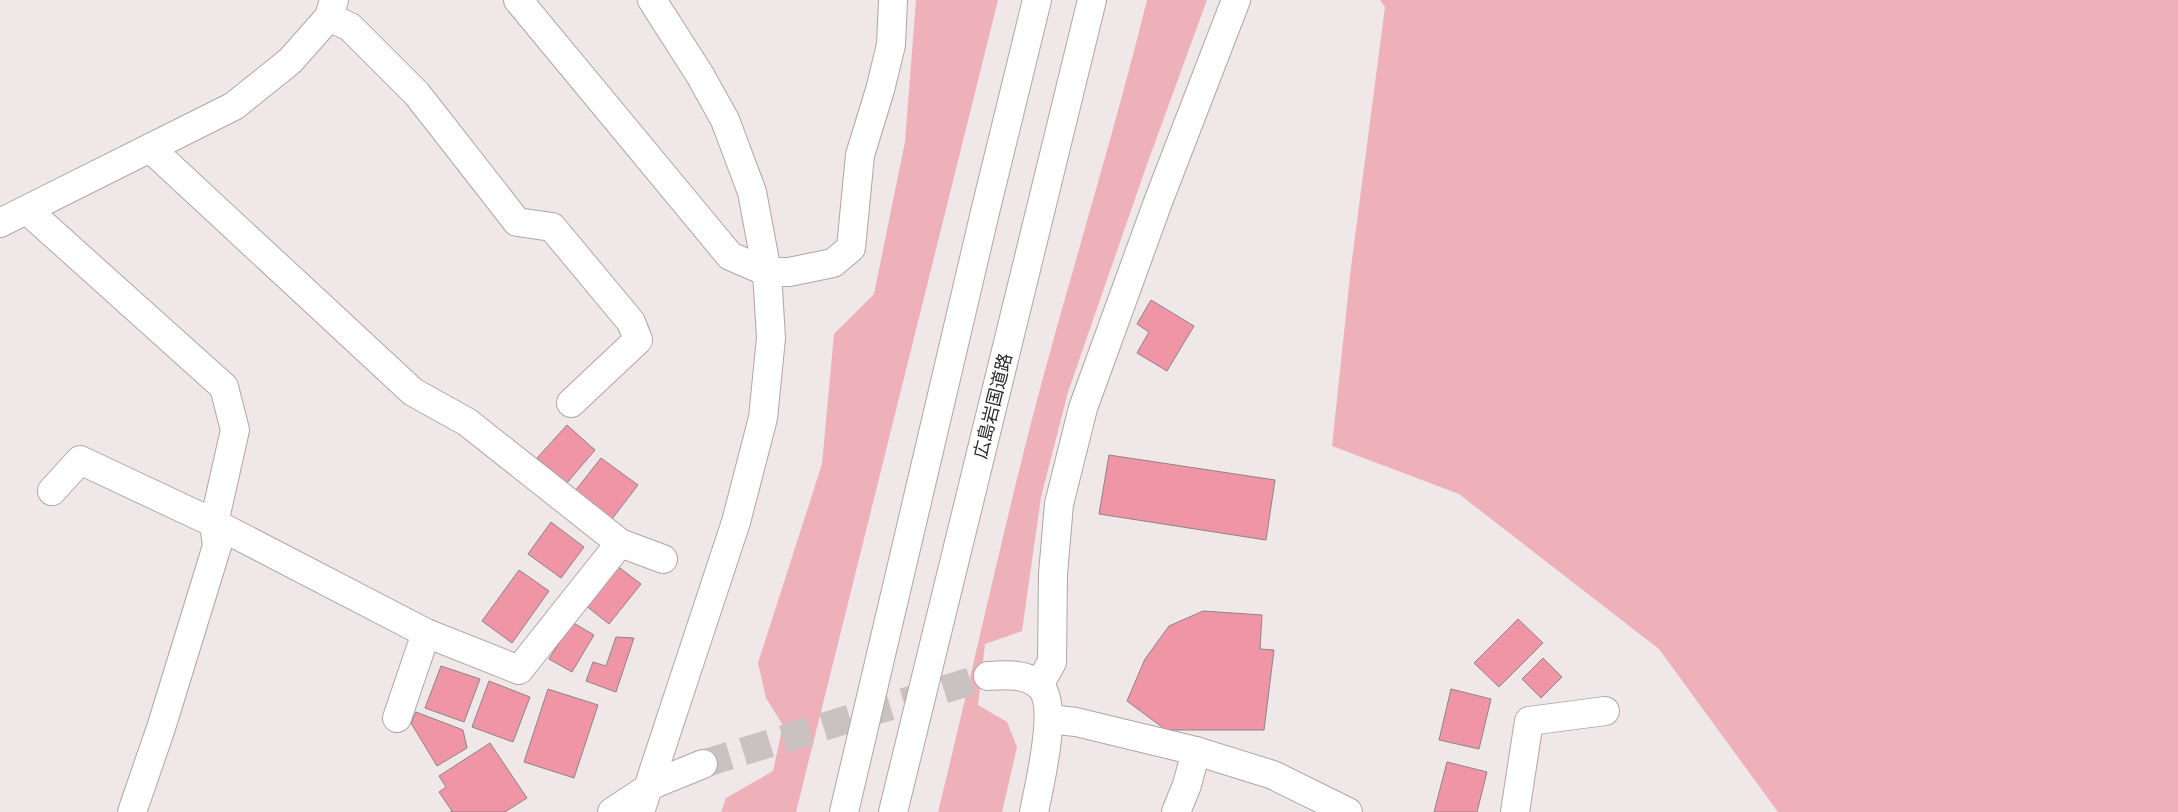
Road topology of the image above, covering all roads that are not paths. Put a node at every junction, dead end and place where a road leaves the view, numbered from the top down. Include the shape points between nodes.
1 (518, 0) edge
2 (652, 0) edge
3 (892, 0) edge
4 (1037, 0) edge
5 (1092, 0) edge
6 (1236, 0) edge
7 (331, 8) edge
8 (150, 148) junction
9 (27, 210) junction
10 (0, 223) edge
11 (767, 272) junction
12 (571, 403) dead end
13 (52, 491) dead end
14 (214, 523) junction
15 (620, 544) junction
16 (663, 559) dead end
17 (426, 633) junction
18 (988, 676) tunnel mouth
19 (1039, 685) junction
20 (1604, 711) dead end
21 (397, 718) dead end
22 (1049, 719) junction
23 (1196, 751) junction
24 (703, 764) tunnel mouth
25 (644, 800) edge
26 (132, 812) edge
27 (612, 812) edge
28 (844, 812) edge
29 (893, 812) edge
30 (1034, 812) edge
31 (1176, 812) edge
32 (1348, 812) edge
33 (1515, 812) edge

1 - 11 main road via 730,256
2 - 11 main road via 725,120 752,192
3 - 11 main road via 890,44 860,155 851,248 833,263 789,272
4 - 28 main road
5 - 29 main road, 広島岩国道路
6 - 19 main road via 1083,408 1059,504 1053,574 1052,662
7 - 8 main road via 290,60 234,106
7 - 12 main road via 417,94 517,222 552,227 631,322 638,340
8 - 9 main road
8 - 15 main road via 413,392 467,422
9 - 10 main road
9 - 14 main road via 224,387 235,430
11 - 25 main road via 771,338 763,418 736,522
13 - 14 main road via 80,460
14 - 17 main road
14 - 26 main road via 217,546
15 - 16 main road
15 - 17 main road via 519,670
17 - 21 main road
18 - 19 main road via 1013,674
19 - 22 main road via 1047,696
20 - 33 main road via 1529,721
22 - 23 main road via 1076,722
22 - 30 main road
23 - 31 main road
23 - 32 main road via 1273,775
24 - 25 main road via 679,772
25 - 27 main road

